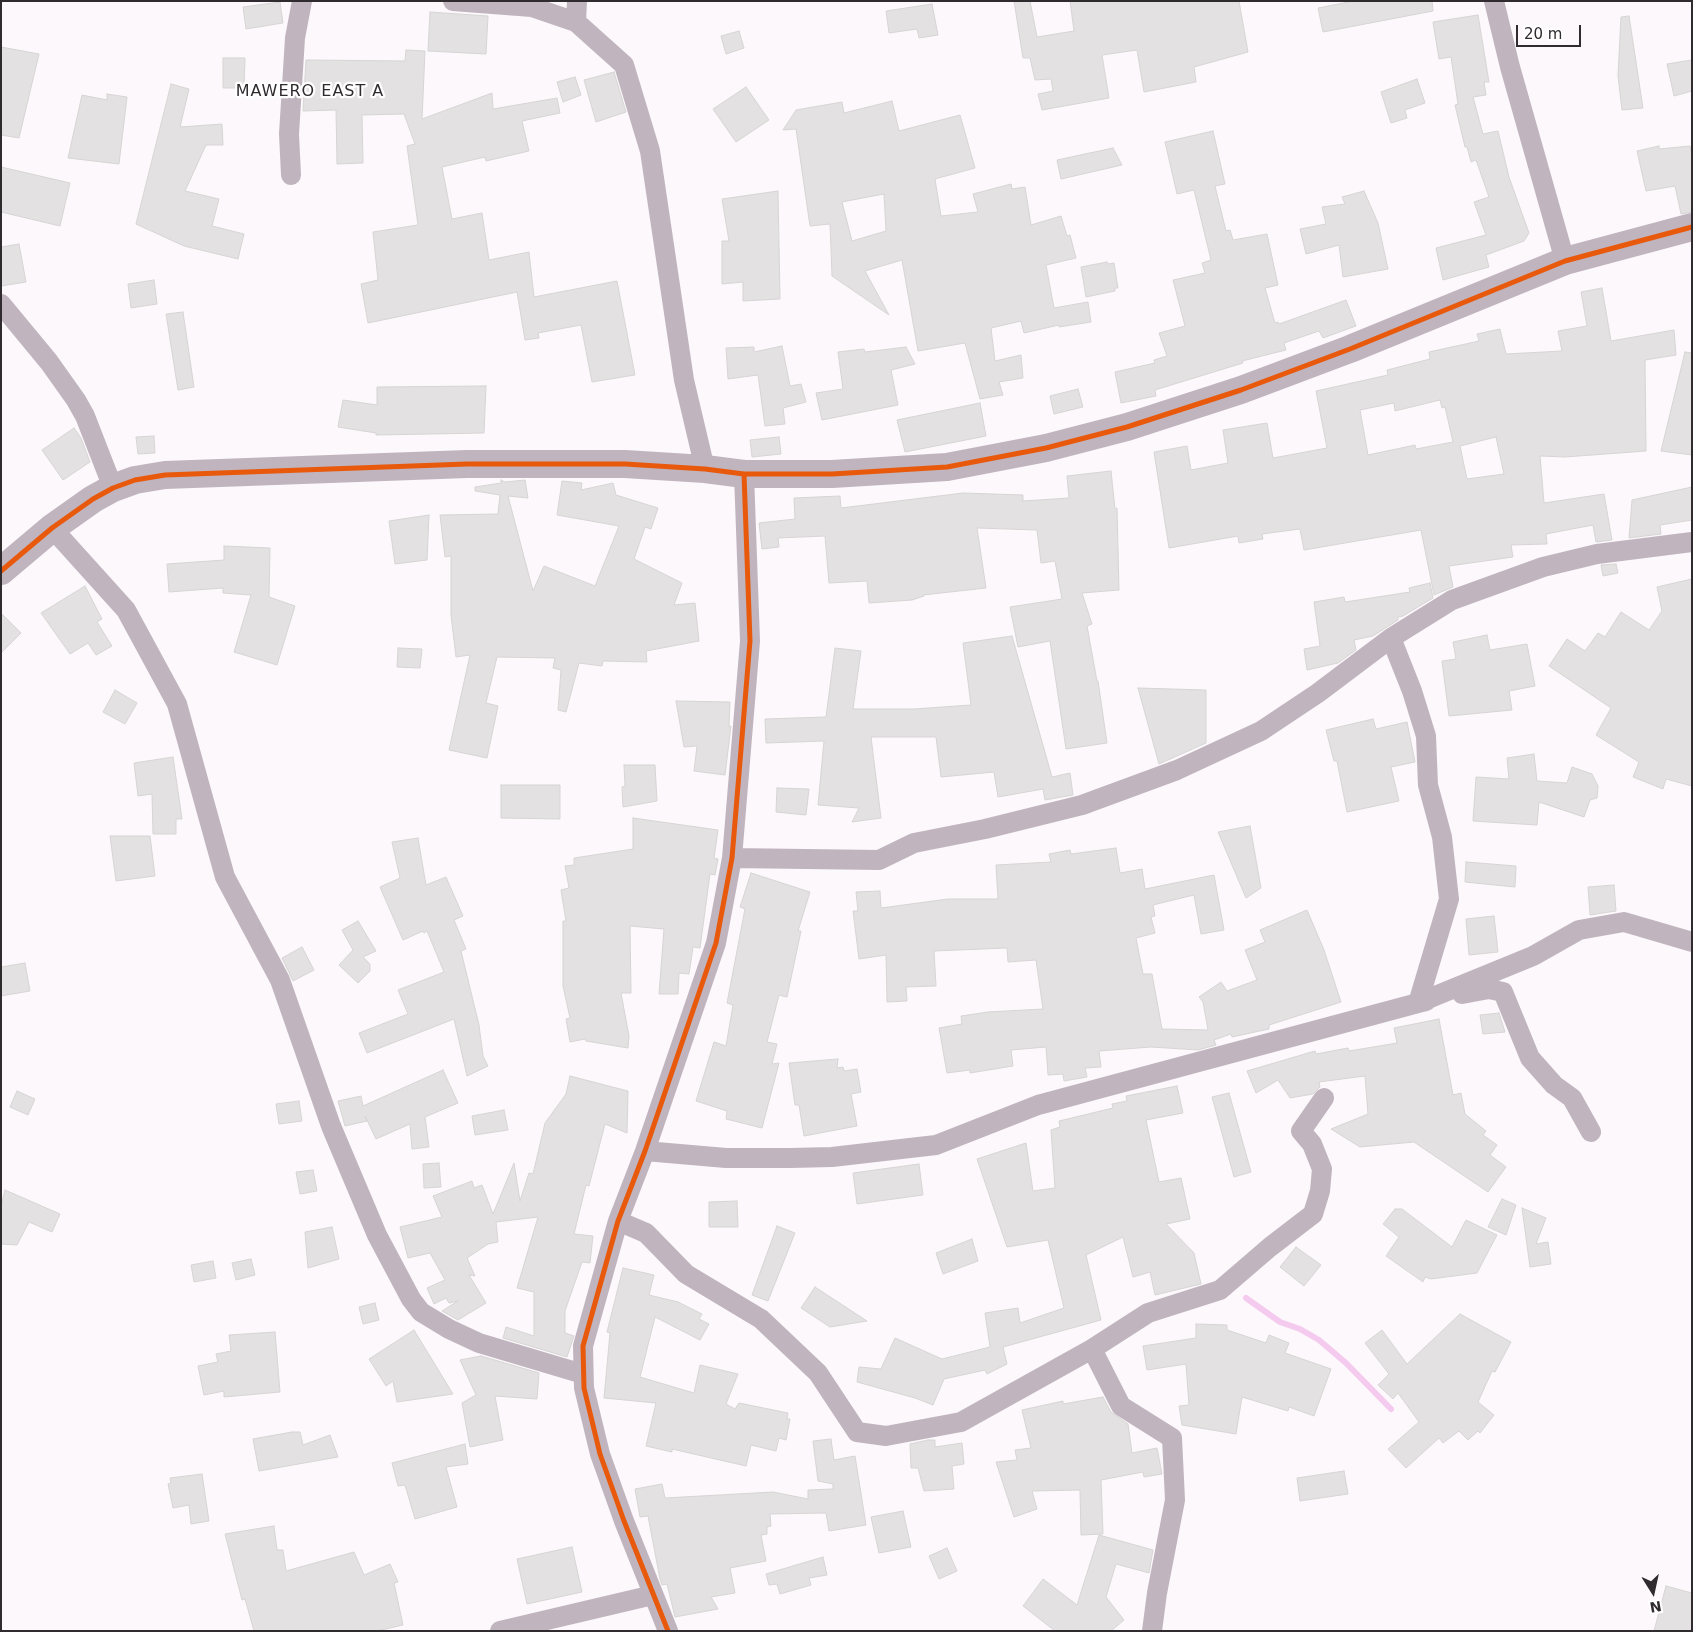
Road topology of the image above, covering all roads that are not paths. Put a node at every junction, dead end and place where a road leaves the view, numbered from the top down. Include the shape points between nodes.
1 (302, 1) edge
2 (453, 1) edge
3 (577, 1) edge
4 (1494, 1) edge
5 (576, 22) junction
6 (291, 176) dead end
7 (1692, 227) edge
8 (1565, 261) junction
9 (1, 304) edge
10 (705, 468) junction
11 (744, 474) junction
12 (113, 488) junction
13 (52, 528) junction
14 (1692, 542) edge
15 (1, 572) edge
16 (1391, 638) junction
17 (732, 858) junction
18 (1692, 942) edge
19 (1418, 1003) junction
20 (1324, 1098) dead end
21 (1591, 1132) dead end
22 (645, 1151) junction
23 (618, 1222) junction
24 (1092, 1349) junction
25 (582, 1374) junction
26 (653, 1595) junction
27 (500, 1631) edge
28 (668, 1631) edge
29 (1152, 1631) edge

1 - 6 street via 295,38 289,134
2 - 5 street via 532,7
3 - 5 street
4 - 8 street
5 - 10 street via 624,65 650,151 684,380
7 - 8 street
8 - 11 street via 1350,349 1241,390 1127,427 1046,448 947,467 832,474
9 - 12 street via 76,400
10 - 11 street
10 - 12 street via 624,464 467,464 165,475
11 - 17 street via 750,641
12 - 13 street
13 - 15 street
13 - 25 street via 126,610 177,704 225,877 269,955 331,1126 377,1234 411,1298 421,1312 479,1343
14 - 16 street via 1597,554 1544,567 1452,600
16 - 17 street via 1318,694 1261,731 1177,770 1082,805 985,830 914,843 879,860
16 - 19 street via 1426,736 1428,785 1442,837 1449,899
17 - 22 street via 716,943
18 - 19 street via 1624,922 1579,930 1533,956
19 - 21 street via 1489,989 1503,992 1530,1058 1554,1085 1572,1098
19 - 22 street via 1038,1106 936,1145 832,1157 791,1158 726,1158
20 - 24 street via 1302,1131 1312,1144 1322,1170 1313,1214 1220,1290 1148,1313
22 - 23 street
23 - 24 street via 646,1233 686,1274 761,1319 818,1373 857,1432 886,1436 961,1422
23 - 25 street via 584,1346
24 - 29 street via 1121,1406 1172,1438 1175,1500
25 - 26 street via 600,1454
26 - 27 street
26 - 28 street

